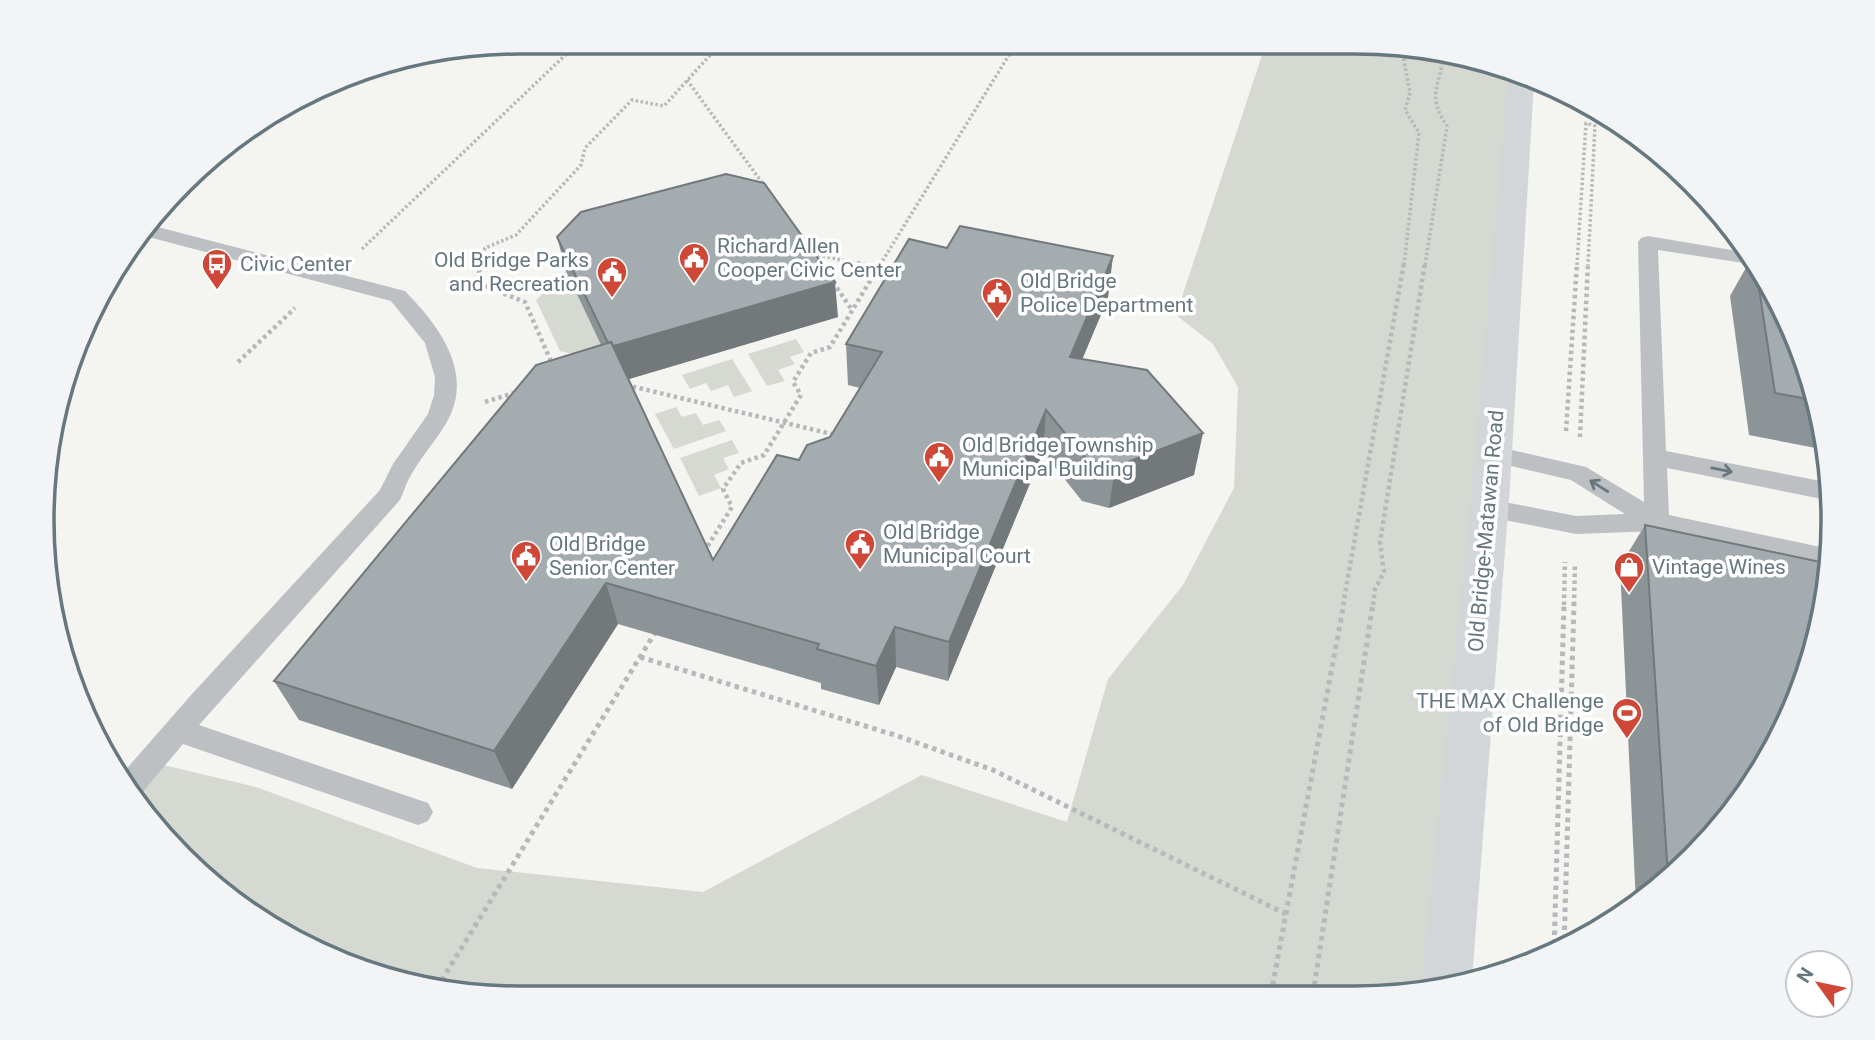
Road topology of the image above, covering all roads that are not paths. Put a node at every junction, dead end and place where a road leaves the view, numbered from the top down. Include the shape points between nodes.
1 (1520, 85) edge
2 (153, 232) edge
3 (1740, 258) edge
4 (1494, 454) junction
5 (1655, 457) junction
6 (1820, 490) edge
7 (1489, 508) junction
8 (1657, 522) junction
9 (1819, 557) edge
10 (178, 730) junction
11 (134, 781) edge
12 (418, 812) dead end
13 (1447, 977) edge

1 - 4 main road, Old Bridge-Matawan Road
2 - 10 lane via 398,296 438,344 448,377 443,407 397,475 391,494
3 - 5 lane via 1648,243
4 - 7 main road, Old Bridge-Matawan Road
8 -> 4 lane via 1578,473
5 -> 6 lane
5 - 8 lane
7 - 8 lane via 1576,525
7 - 13 main road, Old Bridge-Matawan Road
8 - 9 lane
10 - 11 lane
10 - 12 lane

